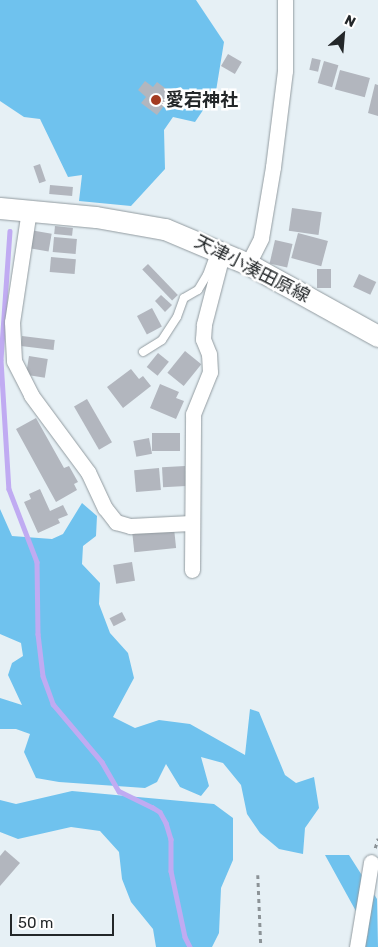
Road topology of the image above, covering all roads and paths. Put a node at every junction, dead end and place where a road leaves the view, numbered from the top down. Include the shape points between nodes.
1 (285, 0) edge
2 (0, 208) edge
3 (29, 210) junction
4 (220, 250) junction
5 (248, 264) junction
6 (378, 336) edge
7 (143, 352) dead end
8 (190, 523) junction
9 (192, 570) dead end
10 (371, 862) dead end
11 (258, 874) dead end
12 (261, 947) edge
13 (357, 947) edge

1 - 5 street via 285,71 274,166 261,238
2 - 3 main road, 天津小湊田原線
3 - 4 main road, 天津小湊田原線 via 165,229
3 - 8 street via 12,322 14,361 32,395 88,472 105,508 116,522 130,526
4 - 5 main road, 天津小湊田原線
4 - 7 lane via 198,290 184,298 177,317 162,340
4 - 8 street via 204,324 203,339 209,354 210,372 193,414
5 - 6 main road, 天津小湊田原線
8 - 9 street
10 - 13 street
11 - 12 path

